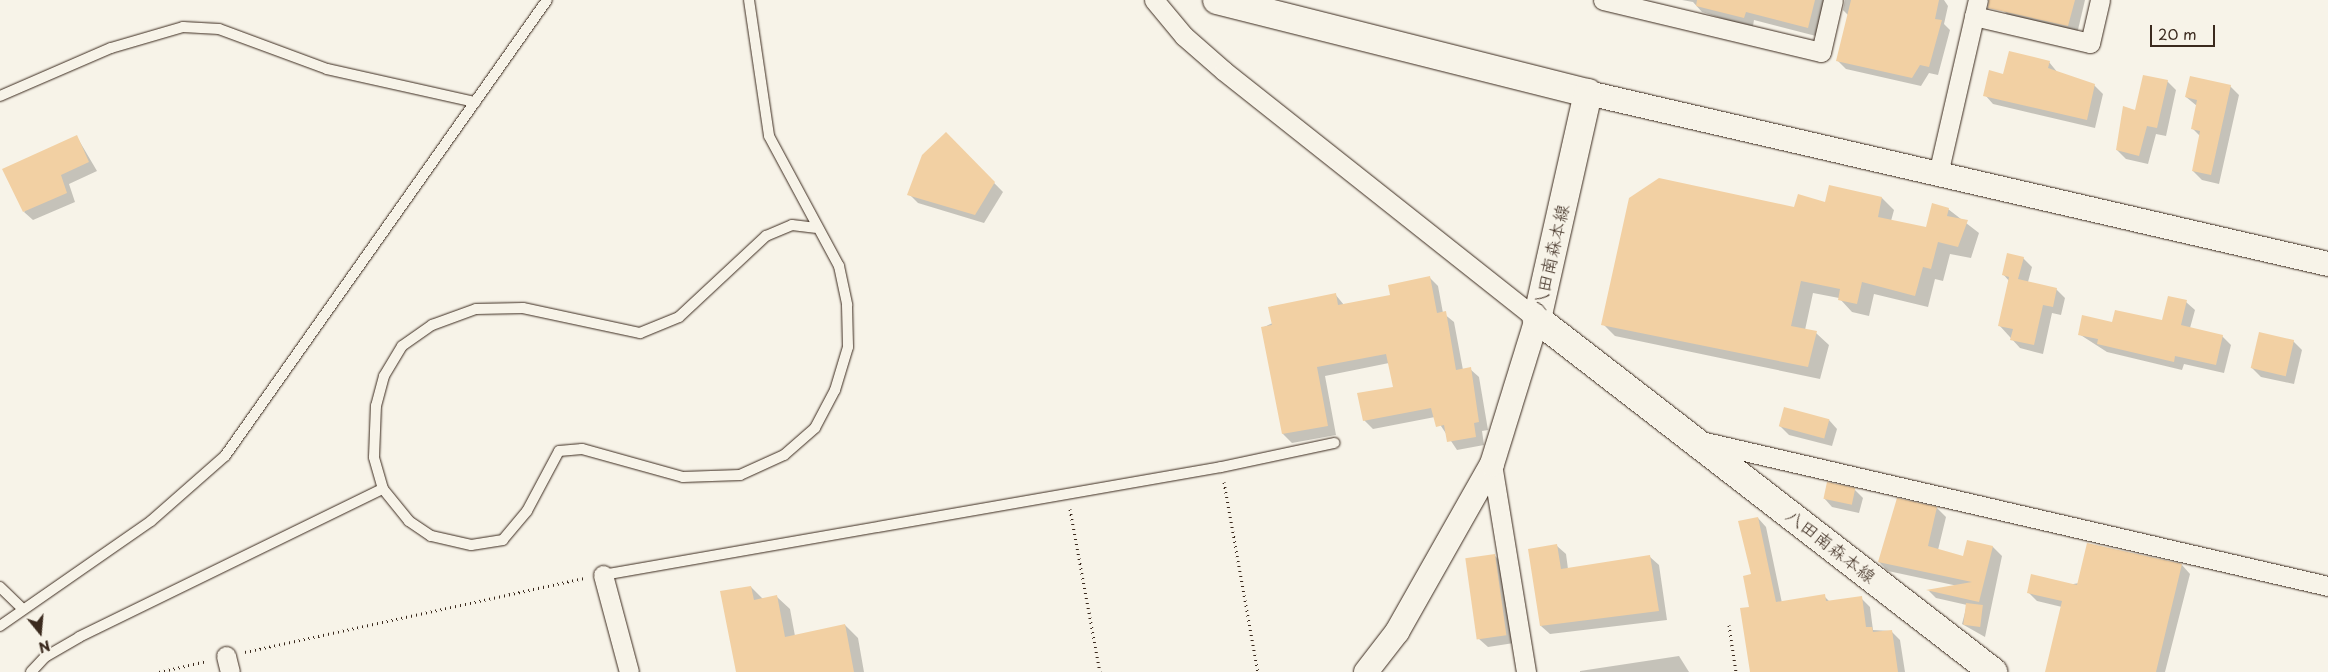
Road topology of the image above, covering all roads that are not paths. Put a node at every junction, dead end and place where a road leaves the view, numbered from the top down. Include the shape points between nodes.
1 (547, 0) edge
2 (749, 0) edge
3 (1154, 0) edge
4 (1217, 0) edge
5 (1603, 0) edge
6 (1833, 0) edge
7 (2100, 0) edge
8 (1976, 8) edge
9 (1588, 93) junction
10 (0, 96) edge
11 (475, 102) junction
12 (1938, 174) junction
13 (816, 228) junction
14 (2328, 264) edge
15 (1537, 319) junction
16 (1692, 439) junction
17 (1334, 443) dead end
18 (1492, 464) junction
19 (383, 489) junction
20 (603, 574) joint
21 (2328, 586) edge
22 (0, 588) edge
23 (24, 609) junction
24 (0, 626) edge
25 (31, 672) edge
26 (629, 672) edge
27 (1366, 672) edge
28 (1526, 672) edge
29 (1993, 672) edge

1 - 11 lane
2 - 13 lane via 769,136
3 - 15 street via 1184,36 1224,71
4 - 9 main road
5 - 6 street via 1821,52
7 - 8 street via 2090,43
8 - 12 street
9 - 12 street
9 - 15 main road, 八田南森本線
10 - 11 lane via 110,48 183,27 219,29 327,69
11 - 23 lane via 225,456 151,521
12 - 14 street
13 - 19 lane via 792,225 766,236 679,317 640,333 523,308 476,310 432,324 402,346 384,376 376,406 374,458
13 - 19 lane via 839,266 848,347 835,390 815,428 784,455 740,475 683,477 582,449 559,451 527,511 503,540 471,545 431,536 409,521
15 - 16 main road, 八田南森本線
15 - 18 street
16 - 21 street
16 - 29 main road, 八田南森本線
17 - 20 lane via 1221,467
18 - 27 street via 1402,624
18 - 28 street
19 - 25 lane via 79,637 45,657
20 - 26 street
22 - 23 lane
23 - 24 lane

